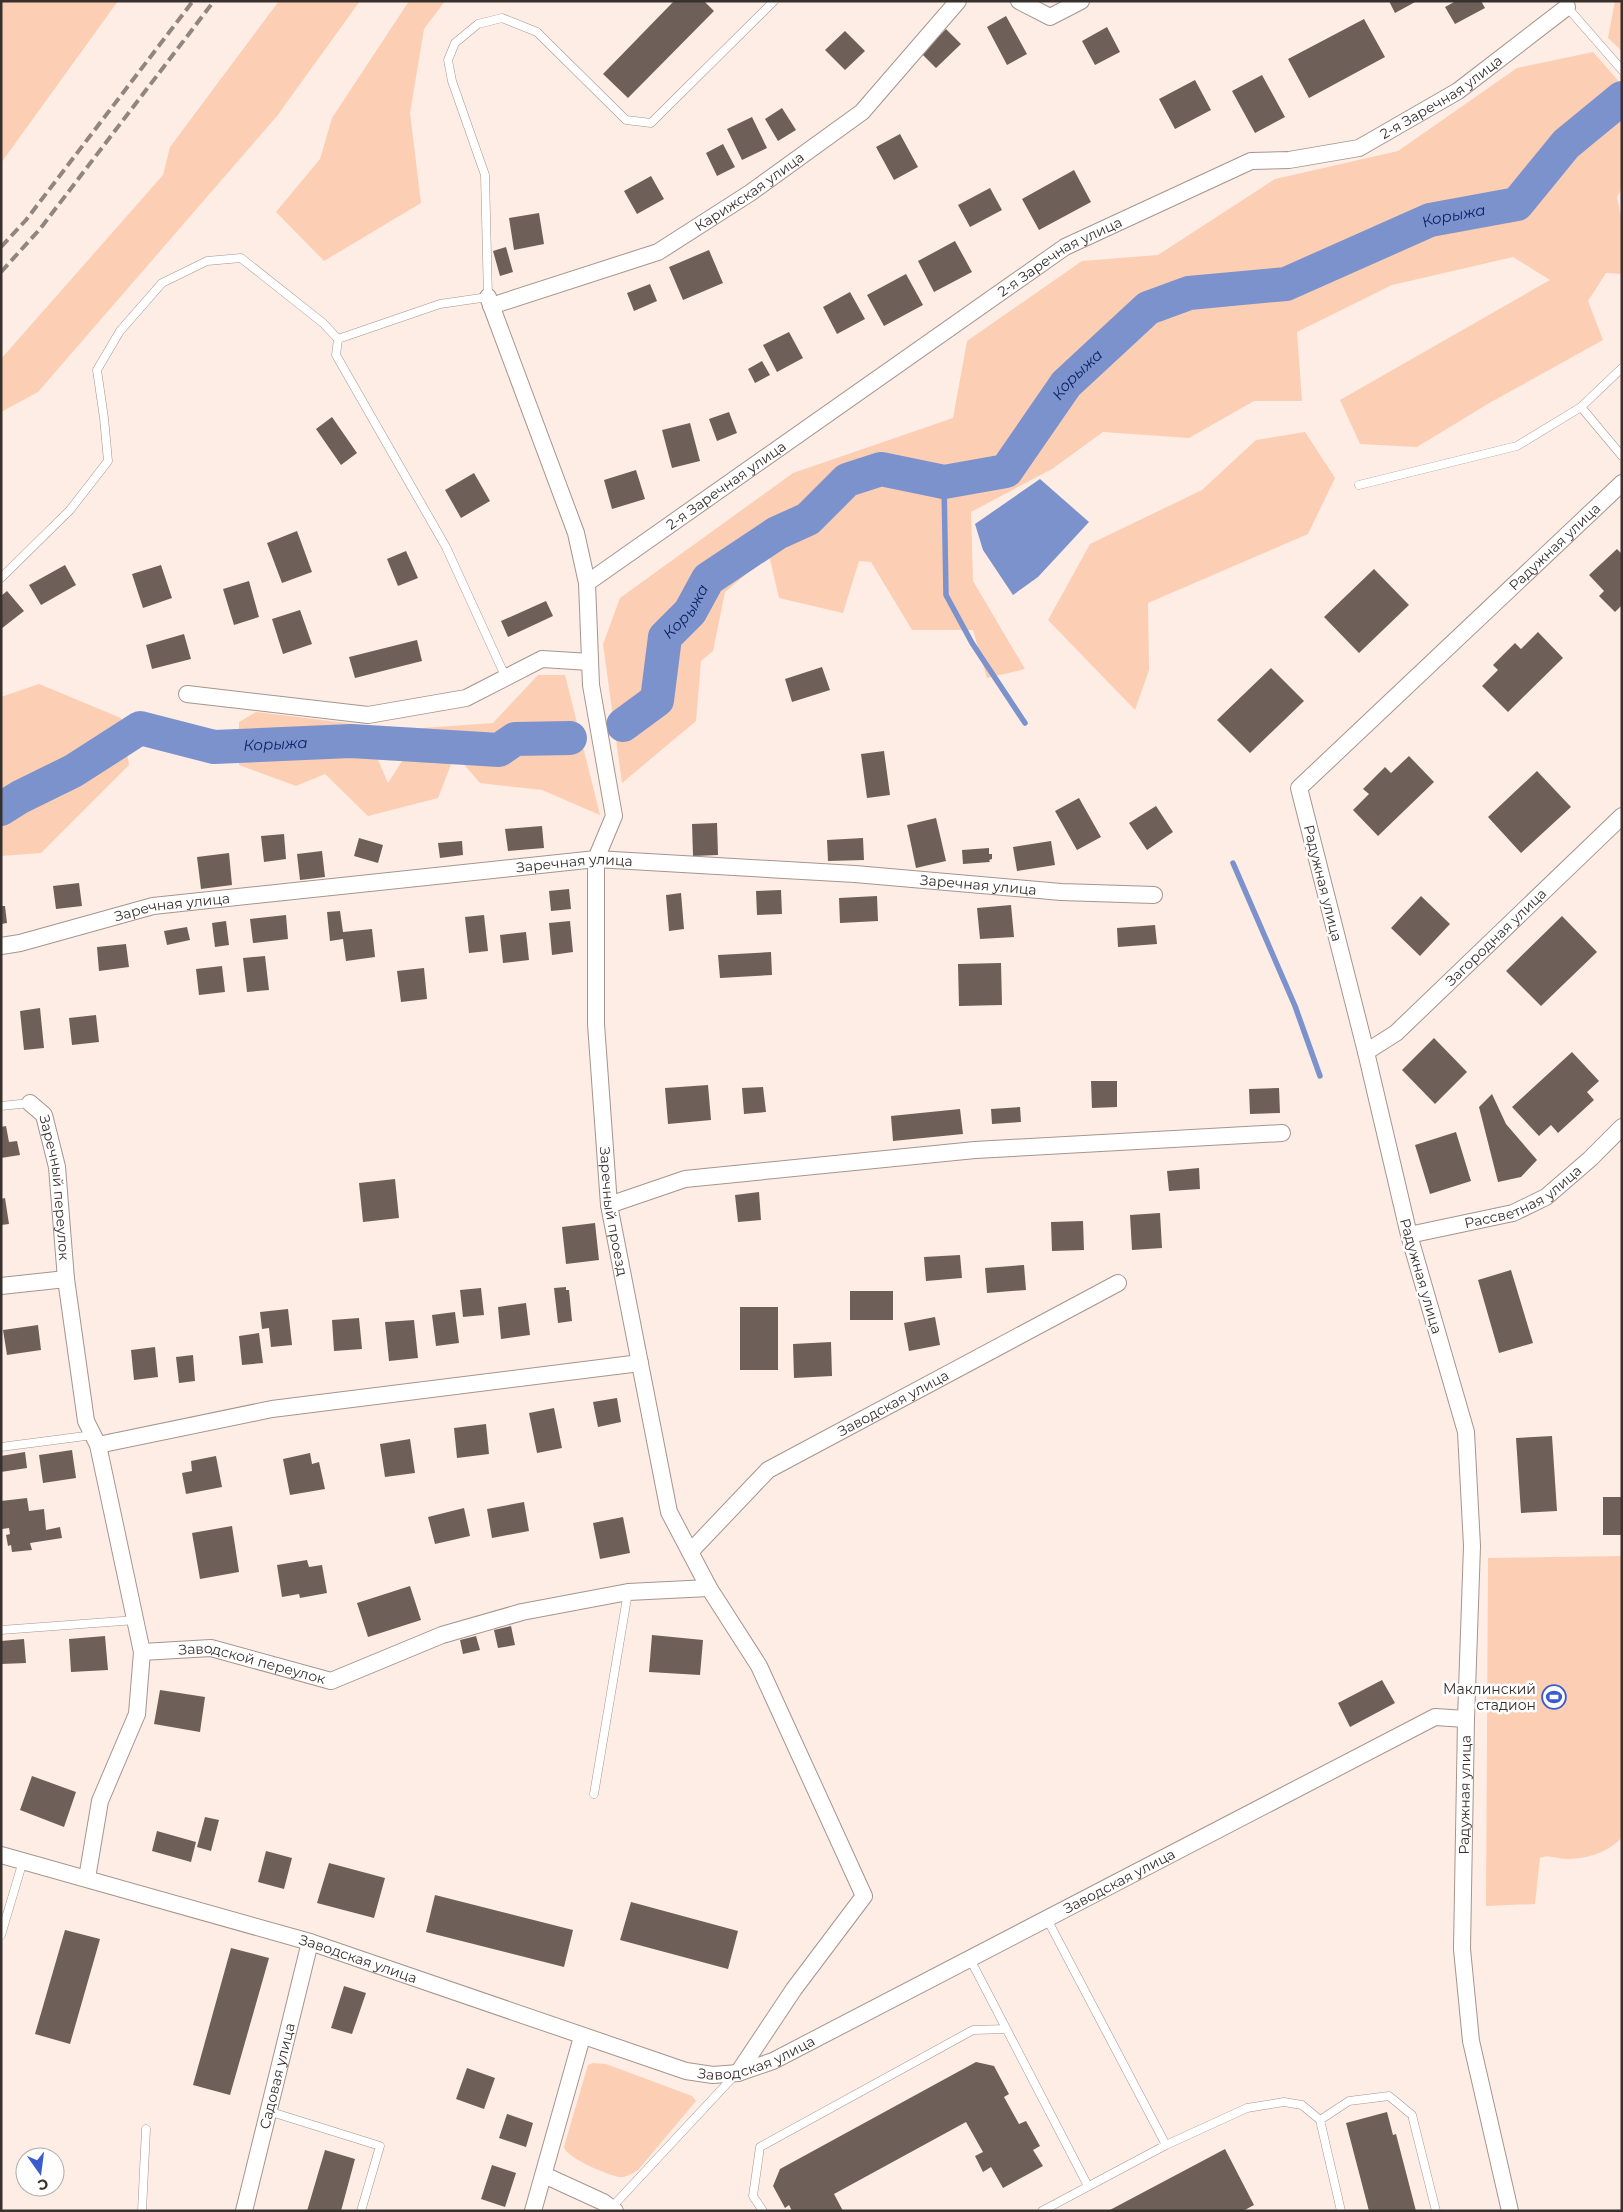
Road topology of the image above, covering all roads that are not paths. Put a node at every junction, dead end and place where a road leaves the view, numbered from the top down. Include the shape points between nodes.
1 (774, 1) edge
2 (958, 1) edge
3 (1019, 1) edge
4 (1081, 1) edge
5 (1567, 7) joint
6 (1622, 70) edge
7 (490, 301) junction
8 (338, 339) junction
9 (1622, 368) edge
10 (1581, 407) junction
11 (1622, 456) edge
12 (1622, 483) edge
13 (1359, 485) dead end
14 (1, 578) edge
15 (587, 582) junction
16 (590, 662) junction
17 (506, 678) junction
18 (187, 694) dead end
19 (1622, 816) edge
20 (596, 859) junction
21 (1154, 895) dead end
22 (1, 946) edge
23 (1366, 1052) junction
24 (30, 1103) joint
25 (1, 1106) edge
26 (1622, 1128) edge
27 (1282, 1132) dead end
28 (609, 1205) junction
29 (1409, 1235) junction
30 (66, 1279) junction
31 (1118, 1283) dead end
32 (1, 1286) edge
33 (640, 1363) junction
34 (96, 1440) junction
35 (1, 1447) edge
36 (690, 1552) junction
37 (709, 1588) junction
38 (628, 1592) junction
39 (136, 1620) junction
40 (1, 1630) edge
41 (142, 1652) junction
42 (1466, 1719) junction
43 (594, 1794) dead end
44 (1, 1855) edge
45 (23, 1861) junction
46 (86, 1878) junction
47 (1047, 1919) junction
48 (1, 1935) edge
49 (310, 1942) junction
50 (970, 1959) junction
51 (1006, 2029) junction
52 (582, 2036) junction
53 (738, 2073) junction
54 (268, 2110) junction
55 (1320, 2120) junction
56 (146, 2129) dead end
57 (1166, 2145) junction
58 (544, 2175) junction
59 (1088, 2186) junction
60 (613, 2209) edge
61 (142, 2211) edge
62 (244, 2211) edge
63 (360, 2211) edge
64 (533, 2211) edge
65 (763, 2211) edge
66 (1042, 2211) edge
67 (1341, 2211) edge
68 (1436, 2211) edge
69 (1510, 2211) edge

1 - 7 lane via 652,123 626,120 537,32 511,21 502,18 478,24 455,43 448,60 452,82 485,176
2 - 7 street, Карижская улица via 862,112 750,193 658,252
3 - 4 street via 1050,17
5 - 6 lane
5 - 15 street, 2-я Заречная улица via 1458,92 1359,148 1289,160 1251,161 1065,247
7 - 8 lane via 440,304
7 - 15 street via 576,533
8 - 14 lane via 323,323 241,258 206,261 162,283 120,331 97,370 108,461 70,510
8 - 17 lane via 336,355 446,547
9 - 10 lane
10 - 11 lane
10 - 13 lane via 1516,446
12 - 23 street, Радужная улица via 1299,788
15 - 16 street
16 - 17 street via 542,659
16 - 20 street via 591,686 614,816
17 - 18 street via 466,698 368,715
19 - 23 street, Загородная улица via 1396,1033
20 - 21 street, Заречная улица via 854,874 1061,892
20 - 22 street, Заречная улица via 153,906
20 - 28 street, Заречный проезд via 596,1024
23 - 29 street, Радужная улица
24 - 25 lane
24 - 30 street, Заречный переулок via 44,1115 57,1166
26 - 29 street, Рассветная улица via 1546,1197 1513,1213
27 - 28 street via 975,1150 685,1179
28 - 33 street, Заречный проезд
29 - 42 street, Радужная улица via 1466,1432 1472,1546
30 - 32 street, Заречный переулок
30 - 34 street, Заречный переулок via 86,1421
31 - 36 street, Заводская улица via 768,1470
33 - 34 street via 272,1409
33 - 36 street, Заречный проезд via 669,1512
34 - 35 lane
34 - 39 street
36 - 37 street, Заречный проезд
37 - 38 street, Заводской переулок
37 - 53 street, Заречный проезд via 759,1666 864,1896 794,1989
38 - 41 street, Заводской переулок via 522,1612 442,1635 331,1681 211,1648
38 - 43 lane
39 - 40 lane
39 - 41 street
41 - 46 street via 137,1714 100,1801
42 - 47 street, Заводская улица via 1436,1717
42 - 69 street, Радужная улица via 1462,1949 1471,2041
44 - 45 street, Заводская улица
45 - 46 street, Заводская улица
45 - 48 lane
46 - 49 street, Заводская улица
47 - 50 street, Заводская улица
47 - 57 lane
49 - 52 street, Заводская улица
49 - 54 street, Садовая улица
50 - 51 lane
50 - 53 street, Заводская улица via 773,2060
51 - 59 lane
51 - 65 lane via 973,2030 760,2147 753,2196
52 - 53 street, Заводская улица via 686,2071 714,2075
52 - 58 street
53 - 60 lane
54 - 62 street, Садовая улица
54 - 63 lane via 380,2146
55 - 57 lane via 1302,2105 1284,2102 1247,2108
55 - 67 lane
55 - 68 lane via 1349,2101 1389,2096 1412,2115
56 - 61 lane
57 - 59 lane
58 - 60 street
58 - 64 street
59 - 66 lane

